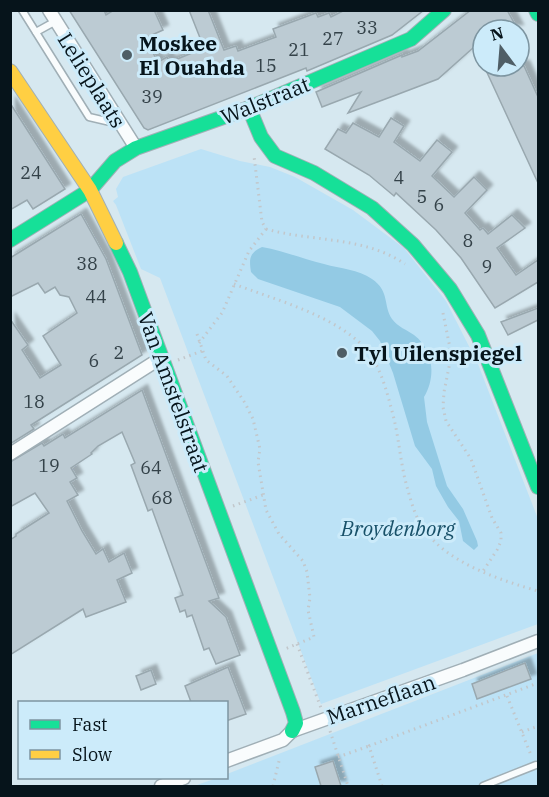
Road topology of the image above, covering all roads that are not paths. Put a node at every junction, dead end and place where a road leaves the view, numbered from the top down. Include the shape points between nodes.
1 (22, 10) edge
2 (444, 10) edge
3 (52, 16) edge
4 (36, 32) junction
5 (10, 71) edge
6 (249, 108) junction
7 (120, 124) junction
8 (136, 148) junction
9 (90, 190) junction
10 (10, 240) edge
11 (164, 362) junction
12 (10, 454) edge
13 (538, 487) edge
14 (538, 641) edge
15 (287, 736) junction
16 (228, 760) edge
17 (536, 765) road end
18 (179, 779) edge
19 (161, 786) edge
20 (483, 786) edge

1 - 4 lane
2 - 6 street, Walstraat via 411,39
3 - 4 lane
3 - 7 street, Lelieplaats
4 - 7 lane via 89,117
5 - 9 street, Van Amstelstraat
6 - 8 street, Walstraat
6 - 13 street via 275,156 315,173 372,208 445,281 478,335
7 - 8 street, Lelieplaats
8 - 9 street, Walstraat via 115,161
9 - 10 street, Walstraat
9 - 11 street, Van Amstelstraat via 130,272
11 - 12 street via 153,363
11 - 15 street, Van Amstelstraat via 293,712 296,723
14 - 15 street, Marneflaan via 325,718
15 - 16 street, Marneflaan
17 - 20 lane
18 - 19 street

